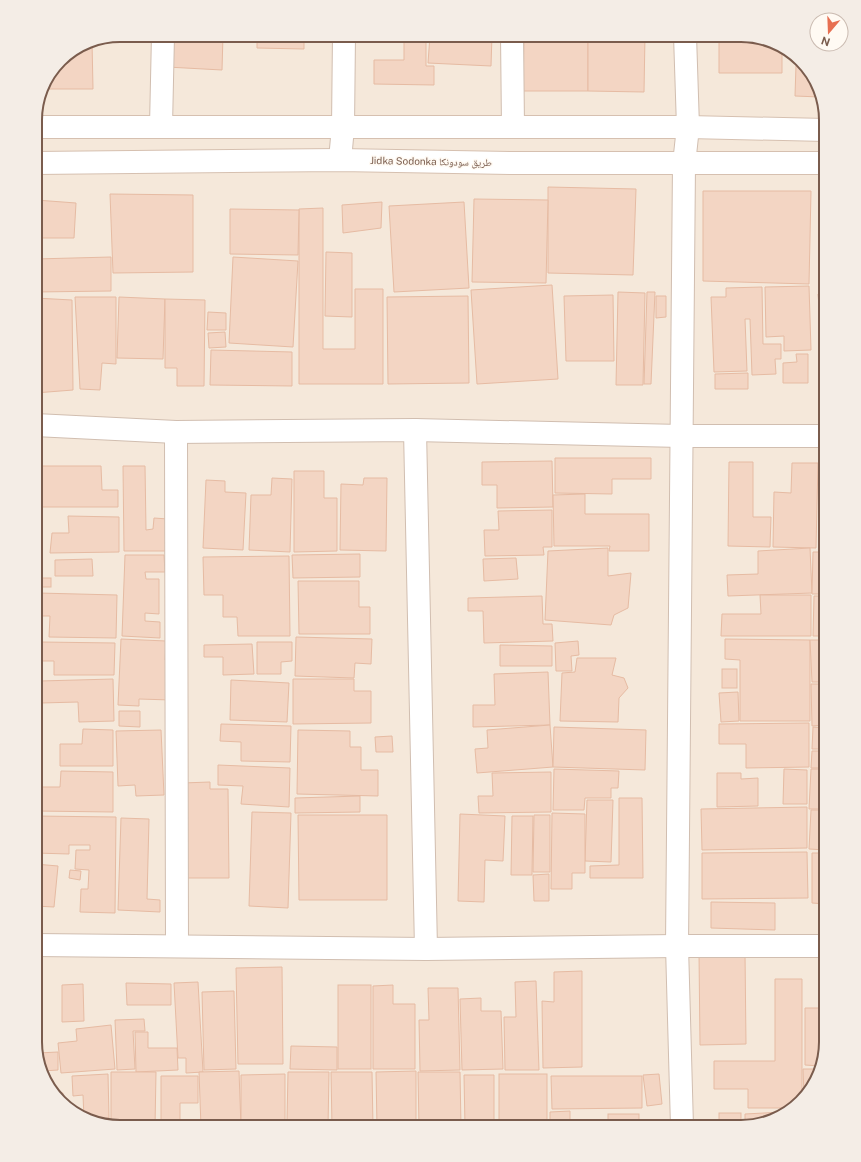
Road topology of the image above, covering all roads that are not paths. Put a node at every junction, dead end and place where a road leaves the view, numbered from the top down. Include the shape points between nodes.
1 (163, 42) edge
2 (344, 42) edge
3 (512, 42) edge
4 (685, 42) edge
5 (162, 126) junction
6 (42, 127) edge
7 (512, 127) junction
8 (688, 127) junction
9 (342, 128) junction
10 (819, 130) edge
11 (340, 160) junction
12 (42, 163) edge
13 (819, 163) edge
14 (684, 164) junction
15 (42, 425) edge
16 (415, 430) junction
17 (176, 432) junction
18 (681, 436) junction
19 (819, 436) edge
20 (42, 945) edge
21 (177, 946) junction
22 (677, 946) junction
23 (819, 946) edge
24 (426, 949) junction
25 (682, 1120) edge

1 - 5 street
2 - 9 street
3 - 7 street
4 - 8 street
5 - 6 street
5 - 9 street
7 - 8 street
7 - 9 street
8 - 10 street
8 - 14 street
9 - 11 street
11 - 12 street, Jidka Sodonka طريق سودونكا
11 - 14 street, Jidka Sodonka طريق سودونكا
13 - 14 street, Jidka Sodonka طريق سودونكا
14 - 18 street
15 - 17 street
16 - 17 street
16 - 18 street
16 - 24 street
17 - 21 street
18 - 19 street
18 - 22 street
20 - 21 street
21 - 24 street
22 - 23 street
22 - 24 street
22 - 25 street

